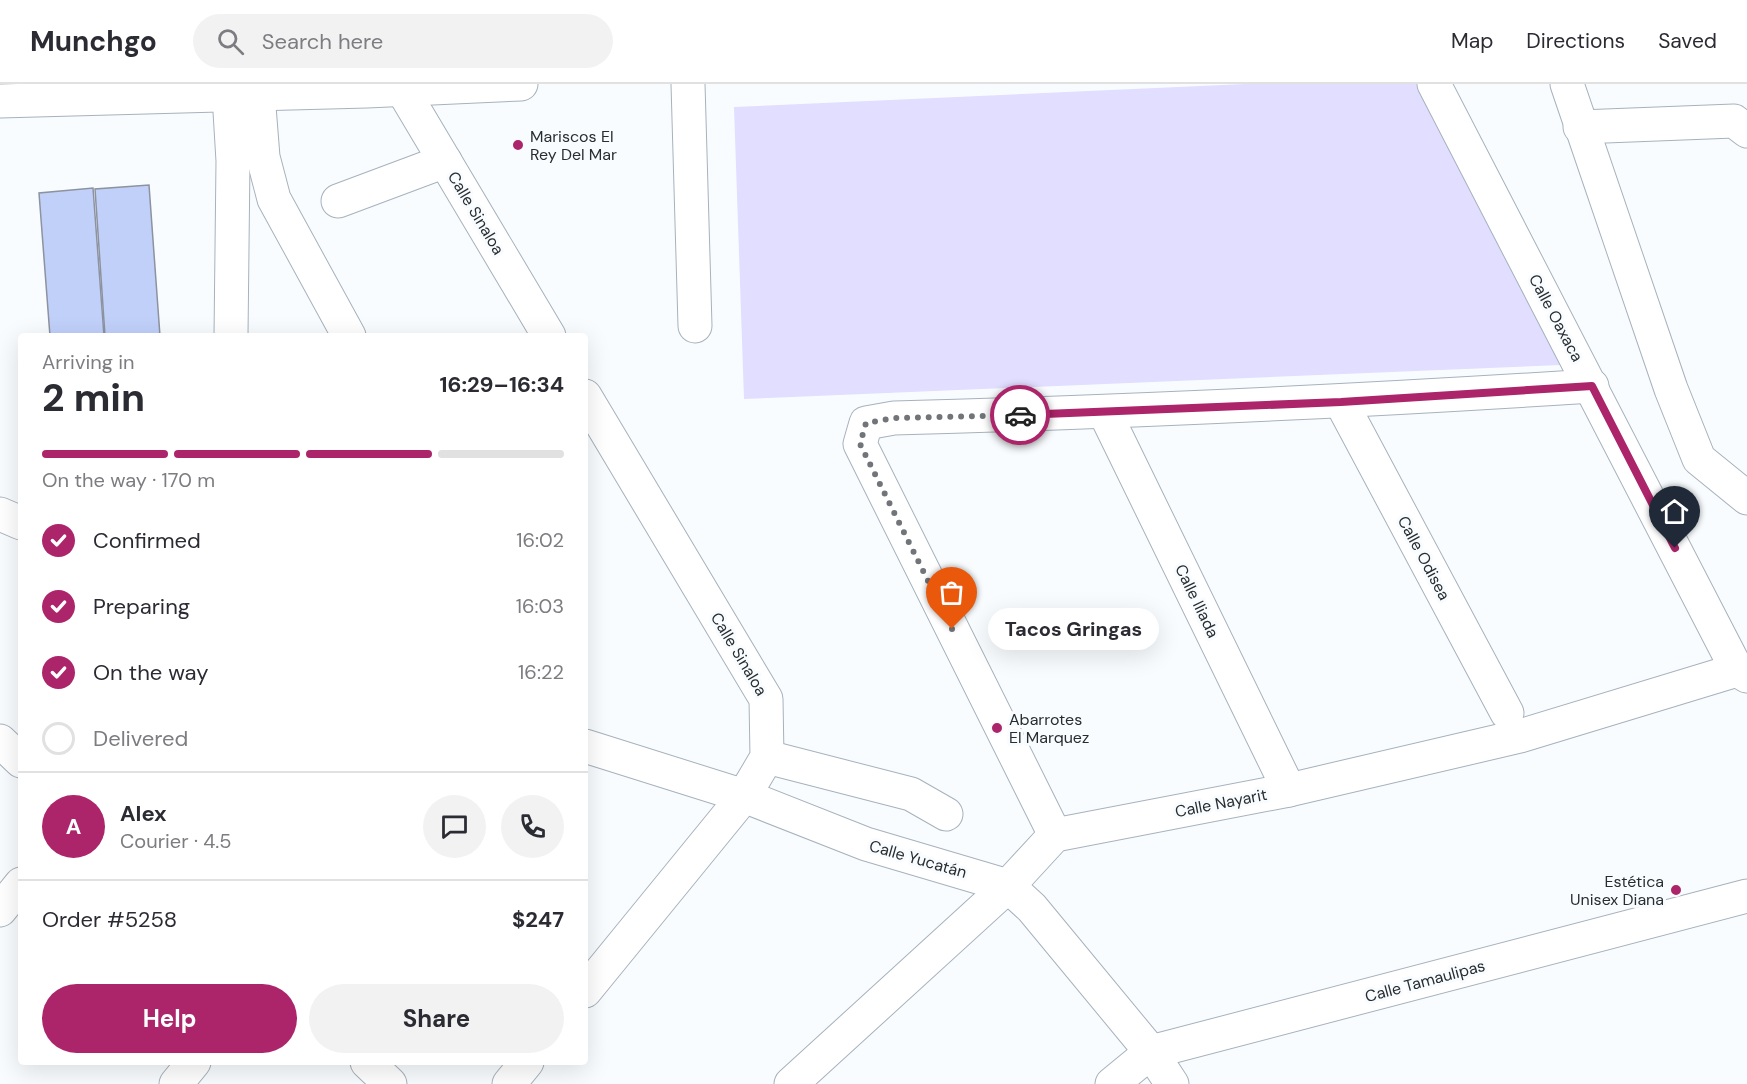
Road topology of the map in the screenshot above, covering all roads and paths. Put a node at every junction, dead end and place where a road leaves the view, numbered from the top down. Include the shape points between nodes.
1 (521, 84) edge
2 (688, 84) edge
3 (1434, 84) edge
4 (1567, 84) edge
5 (402, 89) junction
6 (244, 95) junction
7 (0, 101) edge
8 (1580, 127) junction
9 (1747, 131) edge
10 (445, 161) junction
11 (338, 201) dead end
12 (695, 326) dead end
13 (231, 333) edge
14 (346, 333) edge
15 (547, 333) edge
16 (1592, 386) junction
17 (588, 401) edge
18 (1341, 402) junction
19 (1105, 413) junction
20 (1747, 498) edge
21 (0, 514) edge
22 (18, 522) edge
23 (1742, 673) edge
24 (1507, 713) dead end
25 (0, 741) edge
26 (588, 747) edge
27 (767, 757) junction
28 (18, 758) edge
29 (1289, 790) junction
30 (744, 796) junction
31 (946, 814) dead end
32 (1055, 835) junction
33 (1008, 886) junction
34 (18, 888) edge
35 (1747, 896) edge
36 (0, 910) edge
37 (588, 987) edge
38 (1151, 1053) junction
39 (192, 1065) edge
40 (370, 1065) edge
41 (525, 1065) edge
42 (176, 1084) edge
43 (390, 1084) edge
44 (509, 1084) edge
45 (791, 1084) edge
46 (1112, 1084) edge
47 (1172, 1084) edge

1 - 5 street
2 - 12 street
3 - 16 street, Calle Oaxaca
4 - 8 street
5 - 6 street
5 - 10 street, Calle Sinaloa
6 - 7 street
6 - 13 street via 233,161
6 - 14 street via 274,199
8 - 9 street via 1734,121
8 - 20 street via 1699,459
10 - 11 street
10 - 15 street, Calle Sinaloa
16 - 18 street
16 - 23 street, Calle Oaxaca
17 - 27 street, Calle Sinaloa via 766,699
18 - 19 street
18 - 24 street, Calle Odisea
19 - 29 street, Calle Iliada
19 - 32 street via 894,418 866,423 860,444
21 - 22 street
23 - 29 street, Calle Nayarit via 1520,736
25 - 28 street
26 - 30 street, Calle Yucatán
27 - 30 street
27 - 31 street via 911,794
29 - 32 street, Calle Nayarit
30 - 33 street, Calle Yucatán via 866,844
30 - 37 street
32 - 33 street
33 - 38 street, Calle Yucatán via 1032,908
33 - 45 street
34 - 36 street
35 - 38 street, Calle Tamaulipas
38 - 46 street, Calle Tamaulipas
38 - 47 street, Calle Yucatán
39 - 42 street
40 - 43 street
41 - 44 street

